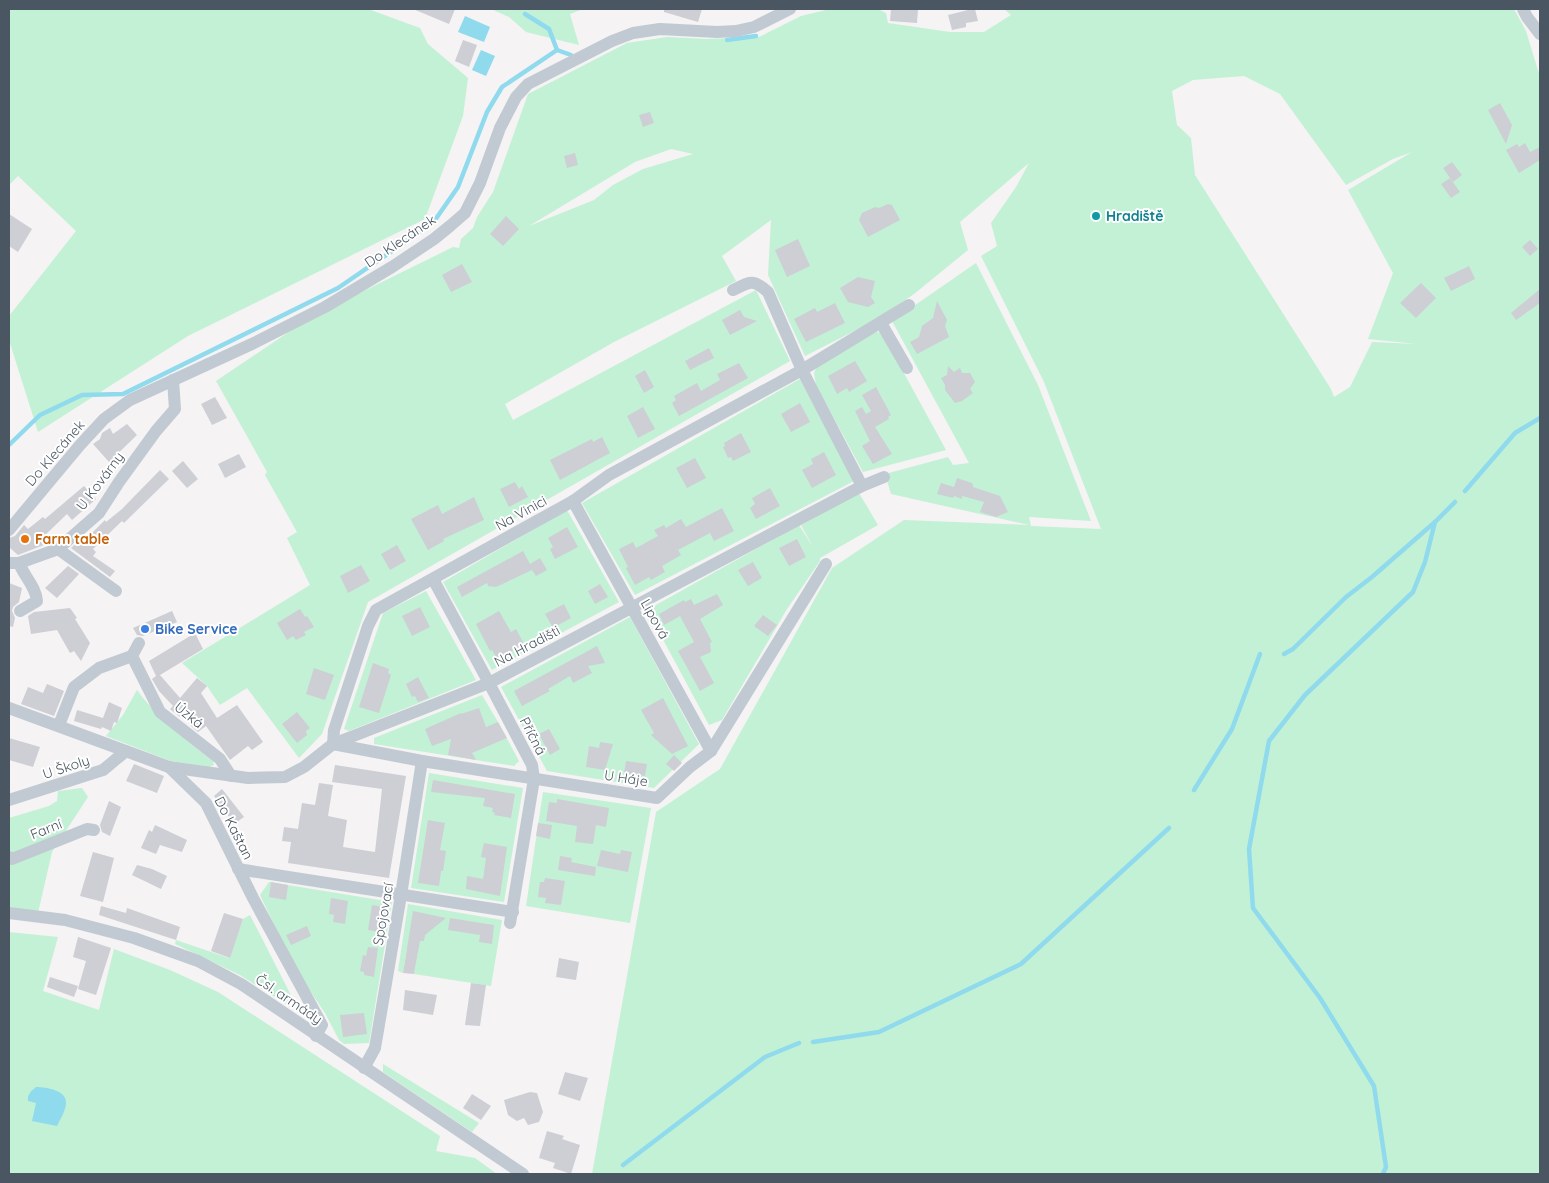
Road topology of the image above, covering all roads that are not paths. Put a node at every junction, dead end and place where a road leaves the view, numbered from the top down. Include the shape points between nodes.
1 (790, 9) edge
2 (1523, 9) edge
3 (1540, 34) edge
4 (733, 290) dead end
5 (910, 305) dead end
6 (881, 323) junction
7 (907, 368) dead end
8 (802, 370) junction
9 (173, 380) junction
10 (884, 478) dead end
11 (862, 486) junction
12 (573, 501) junction
13 (9, 530) edge
14 (58, 549) junction
15 (14, 563) edge
16 (826, 564) dead end
17 (433, 579) junction
18 (116, 591) dead end
19 (632, 607) junction
20 (20, 610) dead end
21 (139, 643) dead end
22 (132, 656) junction
23 (489, 683) junction
24 (9, 708) edge
25 (59, 725) junction
26 (333, 744) junction
27 (126, 751) junction
28 (711, 751) junction
29 (422, 761) junction
30 (170, 766) junction
31 (231, 776) junction
32 (534, 779) junction
33 (9, 800) edge
34 (94, 830) dead end
35 (9, 857) edge
36 (238, 869) junction
37 (401, 895) junction
38 (9, 913) edge
39 (316, 1036) junction
40 (364, 1068) junction
41 (522, 1174) edge

1 - 9 street, Do Klecánek via 754,27 736,31 660,29 633,33 538,77 516,97 464,213 434,239 318,310
2 - 3 street
4 - 8 street via 758,283 768,292
5 - 6 street, Na Vinici
6 - 7 street
6 - 8 street, Na Vinici
8 - 11 street
8 - 12 street, Na Vinici via 609,475
9 - 13 street, Do Klecánek via 130,400 104,419
9 - 14 street, U Kovárny via 175,408 99,513
10 - 11 street, Na Hradišti
11 - 19 street, Na Hradišti
12 - 17 street, Na Vinici
12 - 19 street, Lipová
14 - 15 street, U Kovárny
14 - 18 street
15 - 20 street via 36,593 37,601
16 - 28 street, U Háje
17 - 23 street, Příčná
17 - 26 street, Na Vinici via 376,610 334,730
19 - 23 street, Na Hradišti
19 - 28 street, Lipová
21 - 22 street
22 - 25 street via 99,668 74,687
22 - 31 street, Úzká via 160,712 220,759
23 - 26 street, Na Hradišti
23 - 32 street, Příčná via 532,765
24 - 25 street, Do Kaštan
25 - 27 street, Do Kaštan
26 - 29 street, U Háje
26 - 31 street, Na Hradišti via 304,767 285,777
27 - 30 street, Do Kaštan
27 - 33 street, U Školy via 103,770
28 - 32 street, U Háje via 657,798
29 - 32 street, U Háje
29 - 37 street, Spojovací
30 - 31 street, Na Hradišti
30 - 36 street, Do Kaštan via 206,803
32 - 37 street, Příčná via 512,918
34 - 35 street, Farní via 86,829 12,859
36 - 37 street
36 - 39 street, Do Kaštan via 322,1025
37 - 40 street, Spojovací via 375,1048
38 - 39 street, Čsl. armády via 64,920 134,938 198,961 241,984
39 - 40 street, Čsl. armády
40 - 41 street, Čsl. armády

